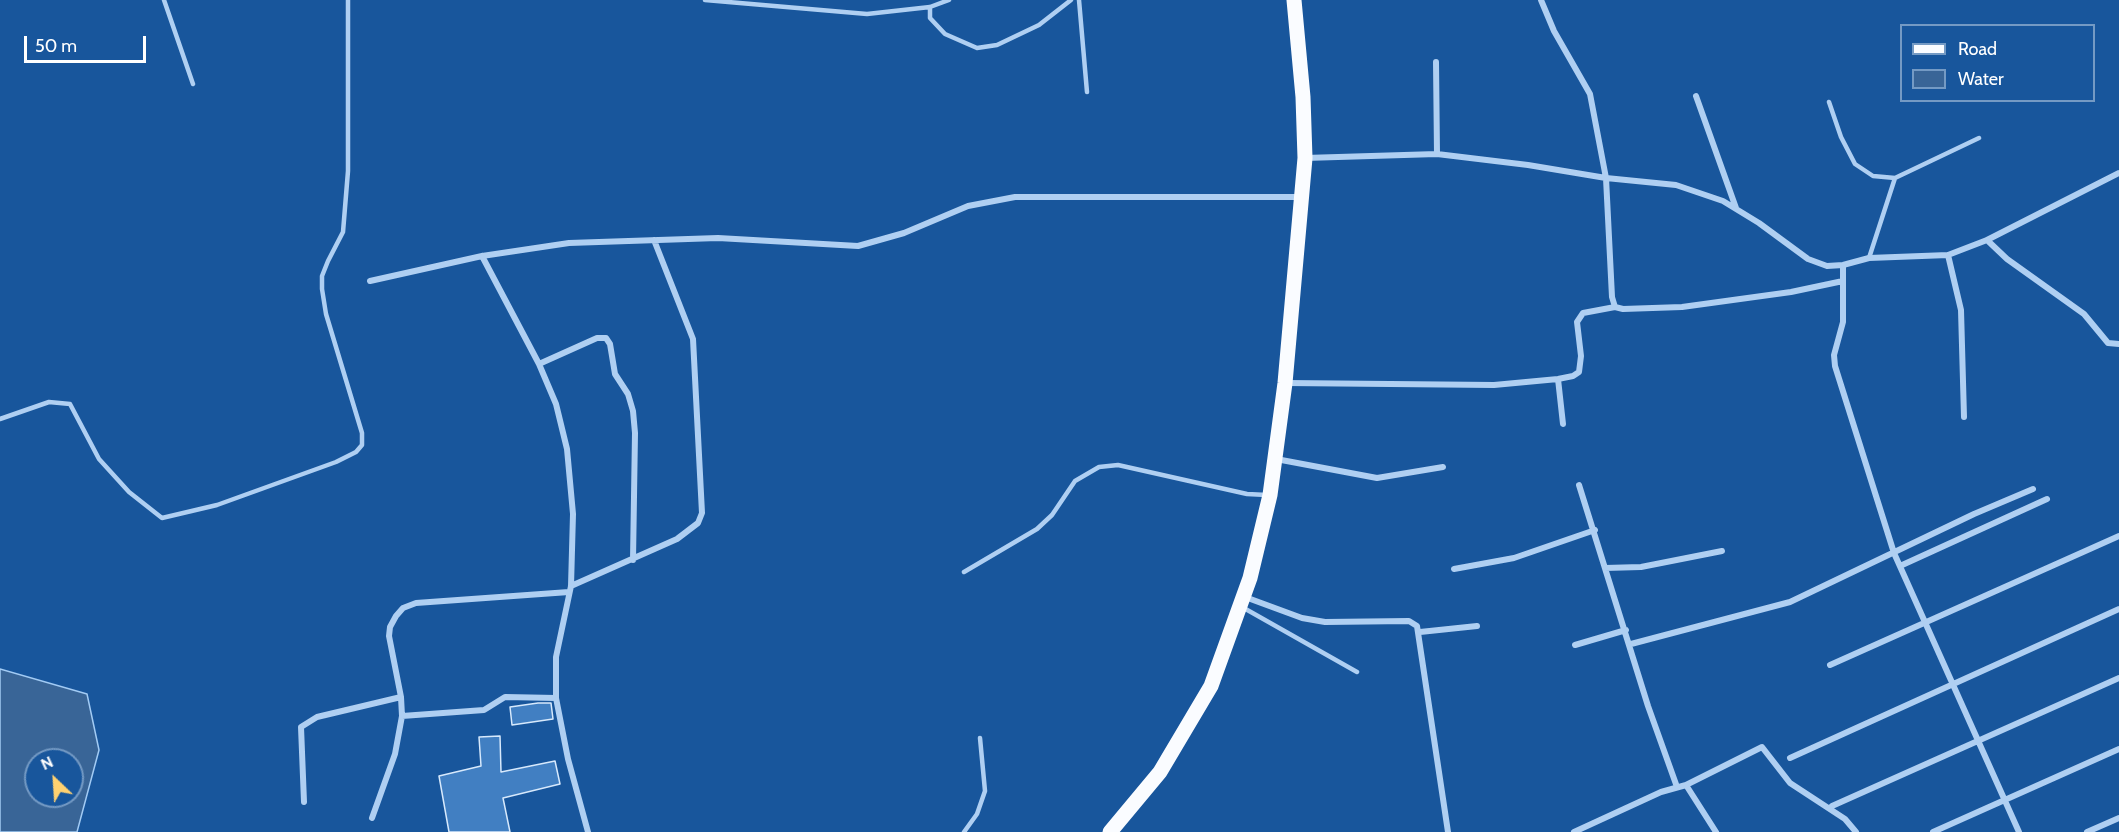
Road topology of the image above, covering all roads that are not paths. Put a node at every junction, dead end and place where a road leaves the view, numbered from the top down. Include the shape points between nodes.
1 (164, 0) edge
2 (348, 0) edge
3 (705, 0) edge
4 (949, 0) edge
5 (1071, 0) edge
6 (1079, 0) edge
7 (1294, 0) edge
8 (1541, 0) edge
9 (930, 7) junction
10 (1436, 62) dead end
11 (193, 84) dead end
12 (1087, 92) dead end
13 (1696, 96) dead end
14 (1829, 102) dead end
15 (1979, 138) dead end
16 (1437, 154) junction
17 (1305, 158) junction
18 (2119, 173) edge
19 (1606, 178) junction
20 (1895, 178) junction
21 (1302, 197) junction
22 (1736, 209) junction
23 (654, 240) junction
24 (1988, 240) junction
25 (1948, 255) junction
26 (482, 256) junction
27 (1869, 258) junction
28 (1843, 265) junction
29 (370, 281) dead end
30 (1843, 281) junction
31 (1615, 307) junction
32 (2119, 345) edge
33 (539, 364) junction
34 (1558, 379) junction
35 (1285, 383) junction
36 (1964, 417) dead end
37 (0, 419) edge
38 (1563, 424) dead end
39 (1275, 459) junction
40 (1443, 467) dead end
41 (1580, 485) dead end
42 (2033, 489) dead end
43 (1270, 495) junction
44 (2047, 499) dead end
45 (1595, 530) junction
46 (2119, 536) edge
47 (1722, 551) dead end
48 (1894, 553) junction
49 (633, 560) junction
50 (1899, 566) junction
51 (1605, 568) junction
52 (1454, 569) dead end
53 (964, 572) dead end
54 (570, 589) junction
55 (1242, 601) junction
56 (2119, 609) edge
57 (1925, 622) junction
58 (1477, 626) dead end
59 (1626, 630) junction
60 (1420, 632) junction
61 (1631, 644) junction
62 (1575, 645) dead end
63 (1830, 665) dead end
64 (1357, 672) dead end
65 (2119, 678) edge
66 (1953, 684) junction
67 (401, 697) junction
68 (556, 698) junction
69 (402, 717) junction
70 (980, 738) dead end
71 (1978, 741) junction
72 (2119, 749) edge
73 (1790, 758) dead end
74 (1686, 784) junction
75 (1677, 787) junction
76 (2005, 800) junction
77 (304, 802) dead end
78 (1832, 806) dead end
79 (372, 818) dead end
80 (2119, 818) edge
81 (1114, 831) edge
82 (588, 832) edge
83 (964, 832) edge
84 (1448, 832) edge
85 (1574, 832) edge
86 (1716, 832) edge
87 (1856, 832) edge
88 (1933, 832) edge
89 (2019, 832) edge
90 (2087, 832) edge

1 - 11 lane
2 - 37 lane via 348,171 343,232 322,276 322,289 362,445 336,462 217,505 162,518 129,492 99,459 70,404 49,402
3 - 9 lane via 867,14
4 - 9 lane
5 - 9 lane via 1039,25 997,45 977,48 945,34 930,18
6 - 12 lane
7 - 17 main road
8 - 19 street via 1590,94
10 - 16 street
13 - 22 street
14 - 20 lane via 1855,164 1873,176
15 - 20 lane
16 - 17 street
16 - 19 street
17 - 21 main road
18 - 24 street
19 - 22 street via 1676,184
19 - 31 street
20 - 27 lane
21 - 23 street via 1015,197 968,206 858,246 718,238
21 - 35 main road
22 - 28 street via 1808,259 1827,266
23 - 26 street via 569,243
23 - 49 street via 693,339 702,513 698,523 678,539
24 - 25 street
24 - 32 street via 2007,259 2084,315 2108,343
25 - 27 street
25 - 36 street via 1961,310
26 - 29 street
26 - 33 street
27 - 28 street
28 - 30 street
30 - 31 street via 1682,307
30 - 48 street via 1843,322 1835,366
31 - 34 street via 1580,316 1580,369 1573,376
33 - 49 street via 597,338 606,338 610,344 615,374 633,411
33 - 54 street via 556,404 567,449 573,514
34 - 35 street via 1494,385
34 - 38 street
35 - 39 main road
39 - 40 street via 1377,478
39 - 43 main road
41 - 45 street
42 - 48 street
43 - 53 lane via 1247,494 1118,465 1100,467 1075,481 1052,515 1036,529
43 - 55 main road
44 - 50 street
45 - 51 street
45 - 52 street via 1514,558
46 - 57 street
47 - 51 street via 1641,567
48 - 50 street
48 - 61 street via 1790,602
49 - 54 street
50 - 57 street
51 - 59 street
54 - 67 street via 404,608 390,627
54 - 68 street via 556,657
55 - 60 street via 1302,618 1347,623 1409,621
55 - 64 lane
55 - 81 main road via 1211,686 1189,726 1160,772
56 - 66 street
57 - 63 street
57 - 66 street
58 - 60 street
59 - 61 street
59 - 62 street
60 - 84 street
61 - 75 street
65 - 71 street
66 - 71 street
66 - 73 street
67 - 69 street
67 - 77 street via 317,717 301,727
68 - 69 street via 505,697 484,710
68 - 82 street
69 - 79 street via 395,754
70 - 83 lane via 985,791 977,814
71 - 76 street
71 - 78 street
72 - 76 street
74 - 75 street
74 - 86 street
74 - 87 street via 1762,747 1790,783 1845,819
75 - 85 street
76 - 88 street
76 - 89 street
80 - 90 street

